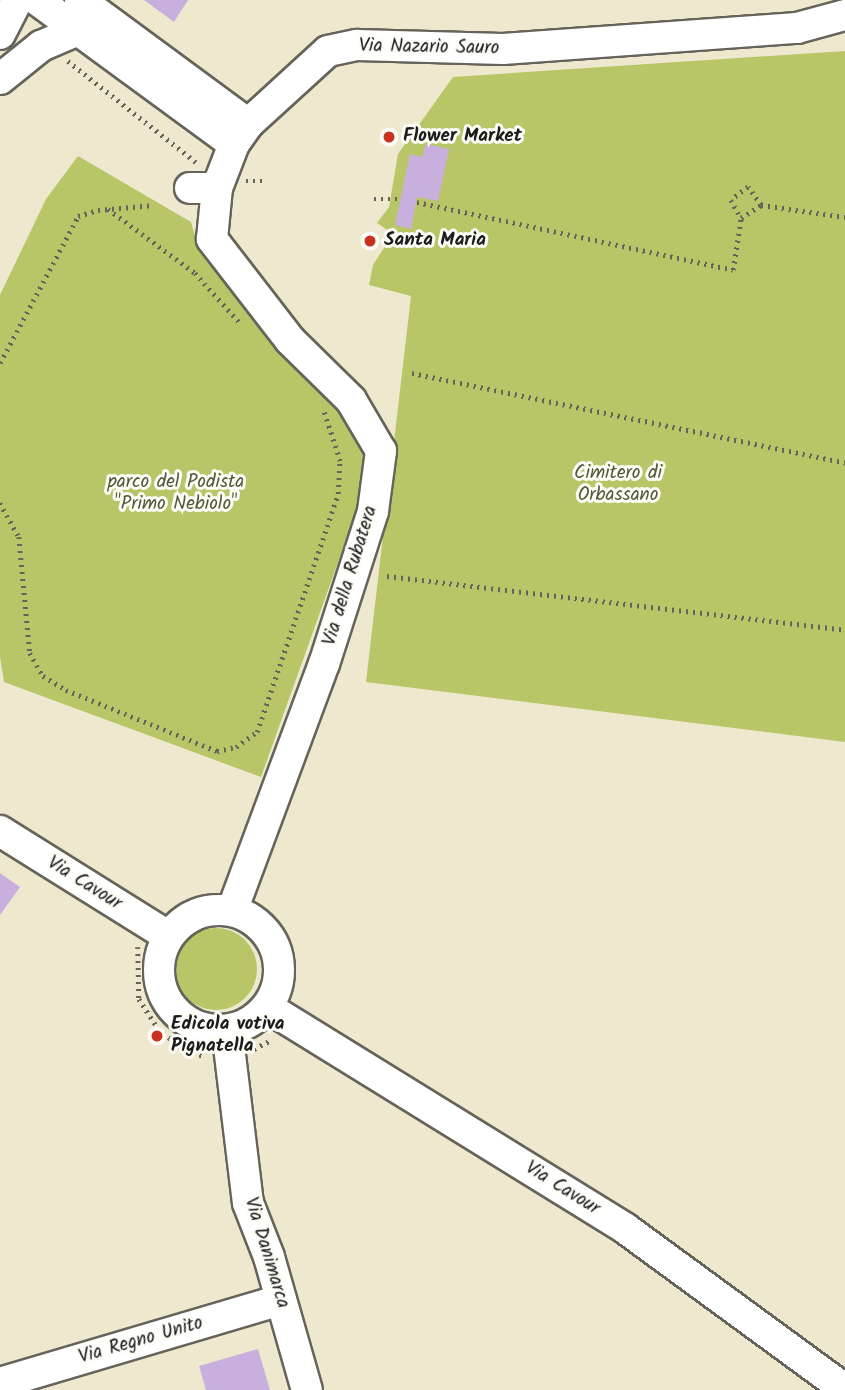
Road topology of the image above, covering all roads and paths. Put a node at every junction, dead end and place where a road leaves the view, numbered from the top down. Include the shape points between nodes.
1 (18, 0) edge
2 (37, 0) edge
3 (80, 0) edge
4 (845, 15) edge
5 (78, 30) junction
6 (0, 34) edge
7 (49, 41) junction
8 (0, 79) edge
9 (246, 137) junction
10 (263, 181) dead end
11 (210, 183) junction
12 (374, 199) dead end
13 (400, 199) dead end
14 (416, 202) dead end
15 (154, 205) dead end
16 (761, 205) junction
17 (108, 209) junction
18 (845, 217) edge
19 (741, 218) junction
20 (250, 334) dead end
21 (0, 363) edge
22 (412, 373) dead end
23 (321, 406) dead end
24 (845, 463) edge
25 (0, 503) edge
26 (387, 576) dead end
27 (845, 630) edge
28 (0, 831) edge
29 (232, 911) junction
30 (168, 936) junction
31 (138, 937) dead end
32 (267, 1007) junction
33 (227, 1030) junction
34 (278, 1035) dead end
35 (238, 1067) junction
36 (281, 1300) junction
37 (0, 1383) edge
38 (845, 1389) edge
39 (307, 1390) edge

1 - 6 street
2 - 5 street
3 - 9 street
4 - 9 street, Via Nazario Sauro via 797,28 503,49 357,45 318,58
5 - 7 street
5 - 9 street
7 - 8 street
7 - 11 path via 56,53 208,171
9 - 11 street, Via della Rubatera
10 - 11 path
11 - 29 street, Via della Rubatera via 212,239 290,340 351,400 381,451 373,511 328,652
12 - 13 path
14 - 19 path via 733,270
15 - 17 path
16 - 18 path
16 - 19 path
16 - 19 path via 748,187 732,200
17 - 20 path via 195,273
17 - 21 path via 78,216
22 - 24 path
23 - 25 path via 340,461 338,494 257,733 236,747 217,751 66,691 43,676 30,653 19,537
26 - 27 path
28 - 30 street, Via Cavour
29 - 30 street via 196,914
29 - 32 street via 266,931 275,949 277,989
30 - 33 street via 158,974 173,1011 189,1023
31 - 35 path via 139,999 158,1028 180,1047 205,1056 211,1072
32 - 33 street via 256,1018
32 - 38 street, Via Cavour via 626,1228
33 - 35 street, Via Danimarca
34 - 35 path via 245,1053
35 - 36 street, Via Danimarca via 248,1203
36 - 37 street, Via Regno Unito
36 - 39 street, Via Danimarca

